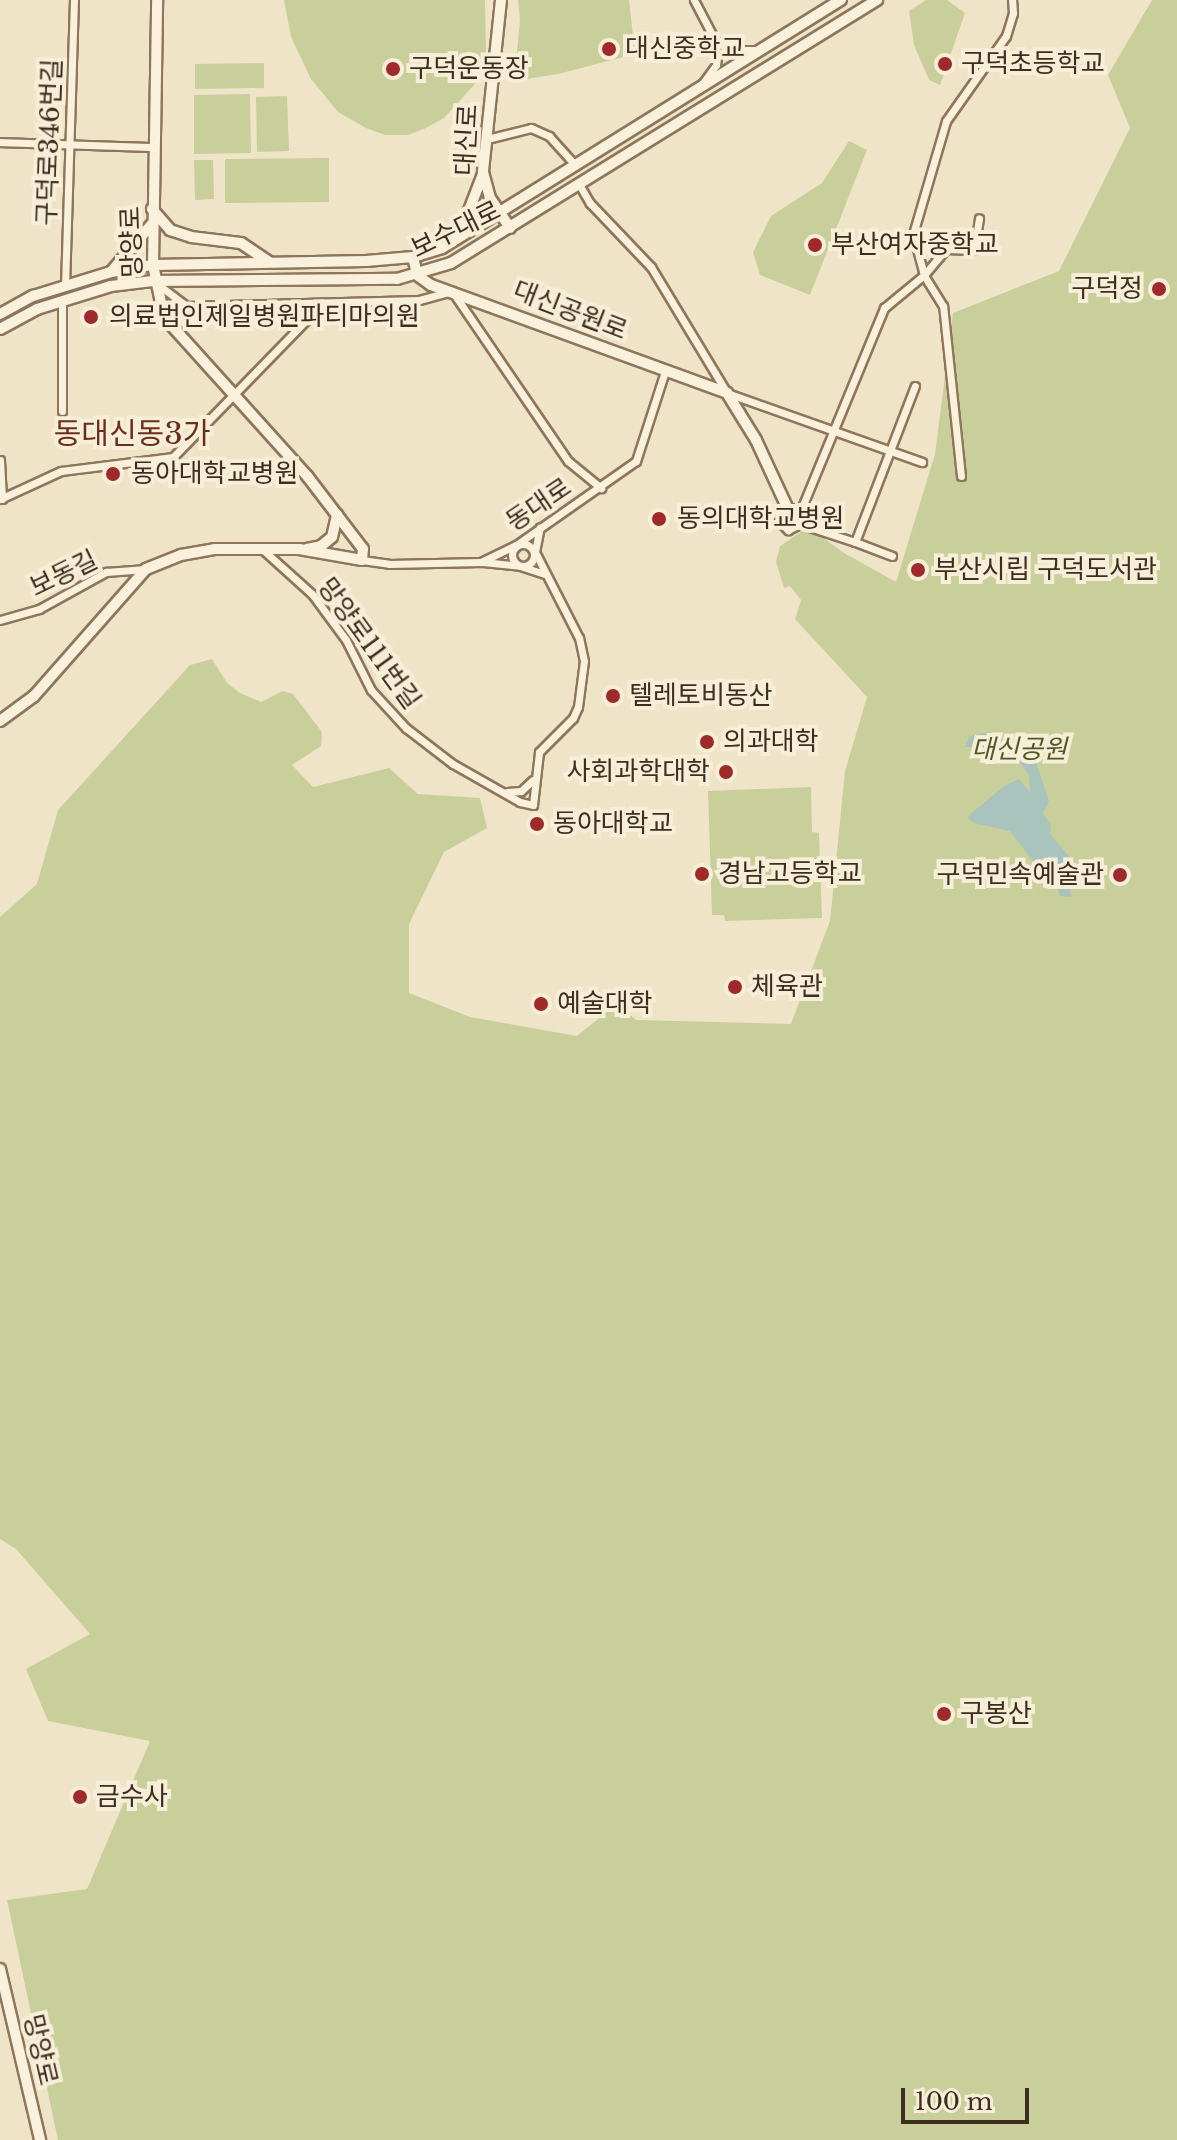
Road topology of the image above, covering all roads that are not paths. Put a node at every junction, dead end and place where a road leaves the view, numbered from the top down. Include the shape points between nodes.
1 (74, 0) edge
2 (150, 0) edge
3 (501, 0) edge
4 (694, 0) edge
5 (841, 0) edge
6 (877, 0) edge
7 (1012, 0) edge
8 (157, 5) edge
9 (716, 42) junction
10 (758, 50) junction
11 (698, 91) junction
12 (487, 139) junction
13 (0, 142) edge
14 (70, 144) junction
15 (154, 147) junction
16 (576, 166) junction
17 (483, 172) junction
18 (580, 186) junction
19 (152, 209) junction
20 (500, 213) junction
21 (979, 218) dead end
22 (152, 224) junction
23 (510, 228) junction
24 (442, 248) junction
25 (413, 257) junction
26 (270, 263) junction
27 (153, 265) junction
28 (111, 272) junction
29 (417, 275) junction
30 (924, 275) junction
31 (153, 281) junction
32 (65, 286) junction
33 (452, 291) junction
34 (62, 301) junction
35 (323, 303) junction
36 (0, 314) edge
37 (0, 329) edge
38 (665, 371) junction
39 (915, 386) dead end
40 (727, 393) junction
41 (233, 396) junction
42 (62, 411) dead end
43 (834, 433) junction
44 (891, 451) junction
45 (0, 460) edge
46 (922, 462) dead end
47 (961, 476) dead end
48 (601, 488) junction
49 (1, 499) edge
50 (787, 507) junction
51 (800, 512) junction
52 (336, 513) junction
53 (800, 524) junction
54 (540, 527) junction
55 (855, 542) junction
56 (516, 545) junction
57 (260, 547) junction
58 (299, 549) junction
59 (535, 552) junction
60 (892, 556) dead end
61 (362, 560) junction
62 (481, 562) junction
63 (520, 566) junction
64 (146, 569) junction
65 (544, 574) junction
66 (0, 620) edge
67 (4, 718) edge
68 (0, 731) edge
69 (535, 779) junction
70 (500, 791) junction
71 (0, 1969) edge
72 (40, 2140) edge

1 - 14 street, 구덕로346번길
2 - 8 main road
3 - 12 main road, 대신로
4 - 9 street
5 - 10 main road, 보수대로
6 - 18 main road, 보수대로
7 - 30 street via 1006,36 946,121 913,234
8 - 15 main road, 망양로
9 - 10 street via 730,50
9 - 11 street via 716,65
10 - 11 main road, 보수대로
11 - 16 main road, 보수대로
12 - 16 street via 531,128 549,136
12 - 17 main road, 대신로
13 - 14 street
14 - 15 street
14 - 32 street, 구덕로346번길
15 - 19 main road, 망양로
16 - 20 main road, 보수대로
17 - 20 main road, 대신로
17 - 24 main road via 468,213
18 - 23 main road, 보수대로
18 - 40 street via 651,267
19 - 22 main road, 망양로
19 - 26 main road via 170,230 241,243
20 - 23 main road, 대신로
20 - 24 main road, 보수대로
21 - 30 street via 974,250 946,249
22 - 27 main road, 망양로
22 - 28 main road
23 - 29 main road, 보수대로 via 451,263
24 - 25 main road, 보수대로
25 - 26 main road, 보수대로
25 - 29 main road
26 - 27 main road, 보수대로
27 - 28 main road, 보수대로
27 - 31 main road, 망양로
28 - 32 main road, 보수대로
29 - 31 main road, 보수대로
29 - 33 main road, 대신공원로
30 - 43 street via 884,308
30 - 47 street via 943,306
31 - 34 main road, 보수대로 via 111,286
31 - 35 street via 187,306
31 - 41 main road, 망양로 via 164,317
32 - 36 main road, 보수대로
33 - 35 street via 419,300
33 - 38 main road, 대신공원로
33 - 48 street via 568,461
34 - 37 main road, 보수대로
34 - 42 street
35 - 41 street
38 - 40 main road, 대신공원로
38 - 48 street, 동대로 via 636,461
39 - 44 street
40 - 43 street, 대신공원로
40 - 50 main road
41 - 49 street via 173,457 61,471
41 - 52 main road, 망양로
43 - 44 street, 대신공원로
43 - 51 street
44 - 46 street, 대신공원로
44 - 55 street
45 - 49 street
48 - 54 street, 동대로
50 - 51 street
50 - 53 street via 779,515 781,526 795,529
51 - 53 street
52 - 58 main road via 328,541
52 - 61 main road, 망양로 via 363,549
53 - 55 street
54 - 56 street, 동대로
54 - 59 street
55 - 60 street
56 - 59 street via 528,544
56 - 62 street, 동대로
56 - 63 street via 512,554
57 - 58 main road
57 - 64 main road via 181,555
57 - 70 street, 망양로111번길 via 312,594 346,640 371,690 406,728
58 - 61 main road
59 - 63 street via 531,563
59 - 65 street
61 - 62 street, 동대로
62 - 63 street
63 - 65 street
64 - 66 street, 보동길 via 106,572 39,609
64 - 67 main road via 34,696
65 - 69 street via 579,638 584,661 578,707 567,728 539,752
67 - 68 main road
69 - 70 street via 521,791
69 - 70 street, 망양로111번길 via 533,805
71 - 72 main road, 망양로

